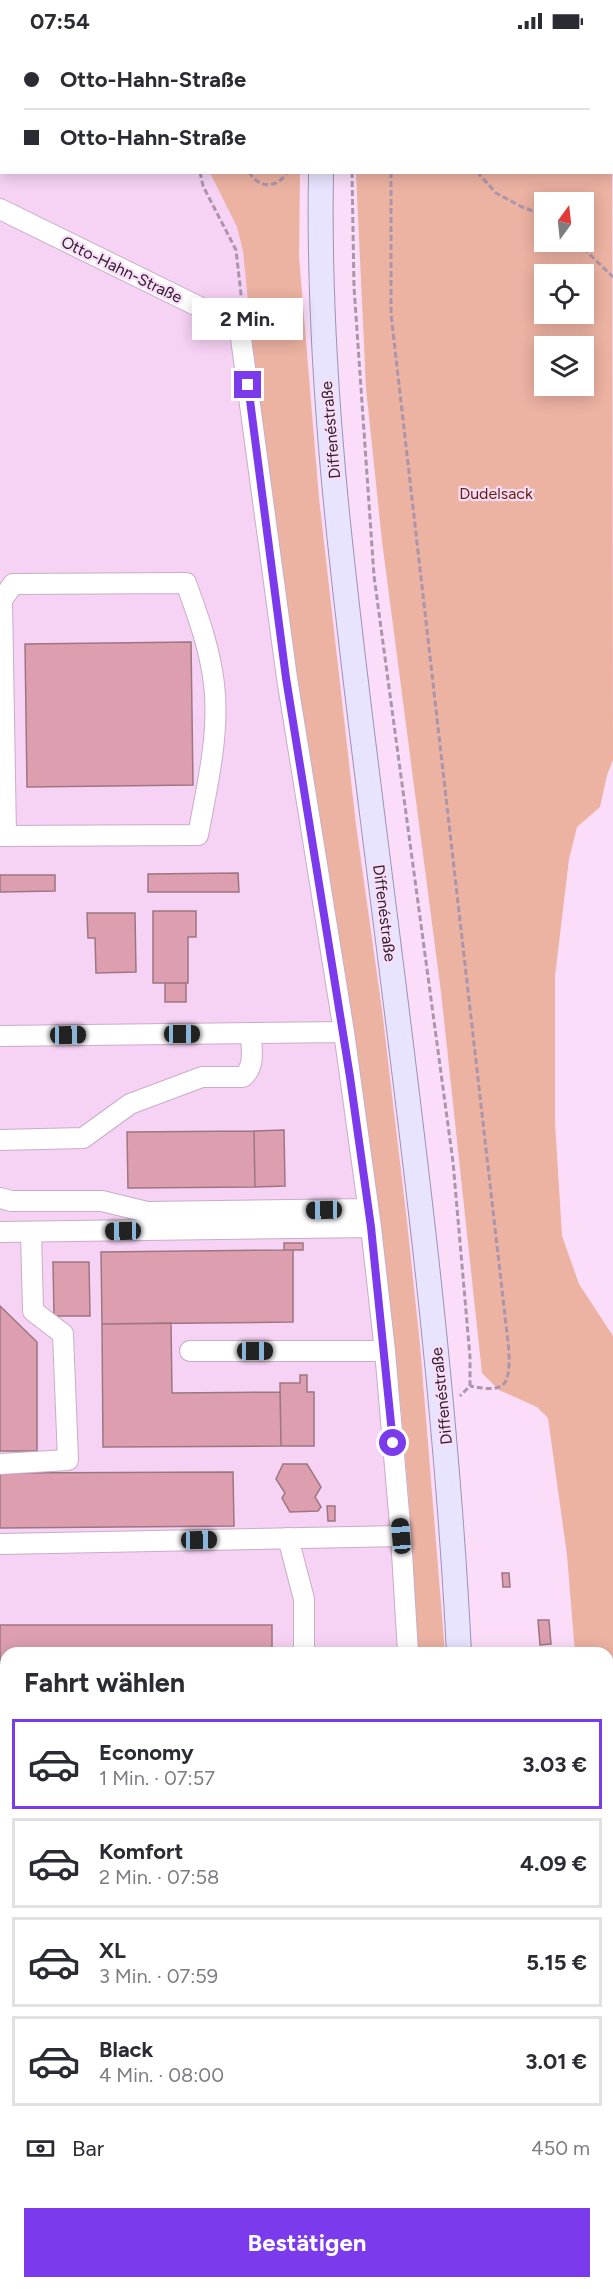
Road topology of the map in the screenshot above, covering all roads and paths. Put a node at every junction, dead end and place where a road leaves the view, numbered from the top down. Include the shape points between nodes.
1 (200, 174) edge
2 (250, 174) edge
3 (285, 174) edge
4 (321, 174) edge
5 (352, 174) edge
6 (391, 174) edge
7 (479, 174) edge
8 (0, 208) edge
9 (534, 211) edge
10 (587, 252) edge
11 (613, 277) edge
12 (240, 330) junction
13 (3, 836) edge
14 (344, 1032) junction
15 (250, 1033) junction
16 (0, 1036) edge
17 (0, 1140) edge
18 (0, 1198) edge
19 (369, 1218) junction
20 (31, 1232) junction
21 (0, 1233) edge
22 (190, 1351) dead end
23 (385, 1351) junction
24 (470, 1386) junction
25 (443, 1413) junction
26 (0, 1464) edge
27 (401, 1536) junction
28 (288, 1538) junction
29 (0, 1544) edge
30 (304, 1647) edge
31 (408, 1647) edge
32 (459, 1647) edge

1 - 12 path via 236,250 243,310
2 - 3 path via 254,181 271,185
4 - 25 main road, Diffenéstraße via 322,323 331,459
5 - 24 path via 355,309 374,576 453,1162
6 - 24 path via 391,314 509,1351 510,1372 504,1384 492,1390
7 - 9 path via 496,194
8 - 12 street, Otto-Hahn-Straße
10 - 11 path
12 - 14 street via 286,678
13 - 13 street via 198,835 214,747 215,685 186,583 12,584 2,600
14 - 15 street
14 - 19 street
15 - 16 street
15 - 17 street via 252,1062 243,1077 202,1077 130,1104 84,1138
18 - 19 street via 102,1201 147,1212
19 - 20 street
19 - 23 street
20 - 21 street
20 - 26 street via 33,1311 63,1334 68,1460
22 - 23 street
23 - 27 street
24 - 25 path
25 - 32 main road, Diffenéstraße
27 - 28 street
27 - 31 street
28 - 29 street
28 - 30 street via 304,1599

